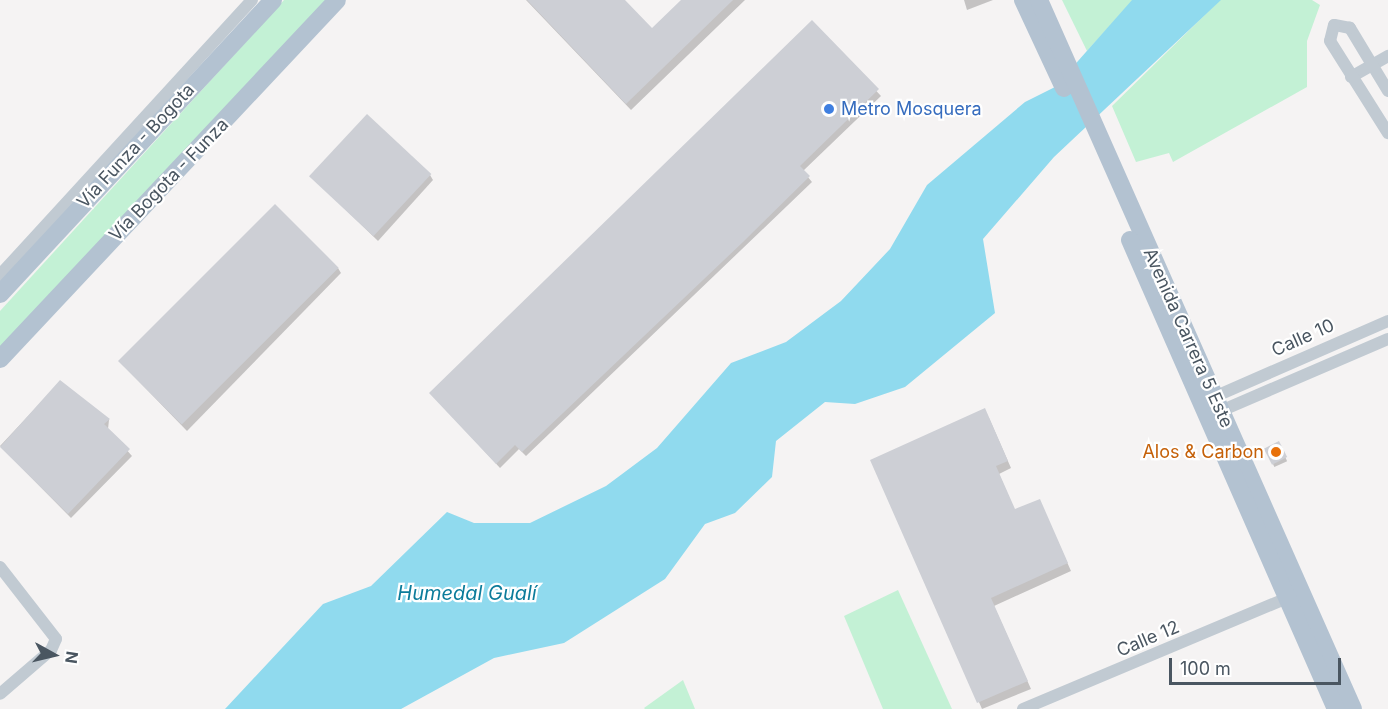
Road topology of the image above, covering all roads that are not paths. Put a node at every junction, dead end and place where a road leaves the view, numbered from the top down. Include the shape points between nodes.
1 (252, 0) edge
2 (273, 0) edge
3 (337, 0) edge
4 (1023, 0) edge
5 (1039, 0) edge
6 (1388, 56) edge
7 (1058, 58) junction
8 (1373, 66) junction
9 (1351, 77) junction
10 (1388, 91) edge
11 (1388, 133) edge
12 (0, 275) edge
13 (0, 294) edge
14 (1388, 321) edge
15 (1388, 339) edge
16 (0, 359) edge
17 (1232, 389) junction
18 (1219, 406) junction
19 (0, 567) edge
20 (1285, 599) junction
21 (0, 694) edge
22 (1023, 709) edge
23 (1336, 709) edge
24 (1353, 709) edge

1 - 12 street, Vía Funza - Bogota
2 - 13 main road, Vía Funza - Bogota
3 - 16 main road, Vía Bogota - Funza
4 - 7 main road, Avenida Carrera 5 Este
5 - 7 main road, Avenida Carrera 5 Este
6 - 8 street
7 - 18 main road, Avenida Carrera 5 Este
8 - 9 street
8 - 9 street via 1350,28 1334,25 1330,41
8 - 10 street
9 - 11 street
14 - 17 street, Calle 10
15 - 18 street, Calle 10
17 - 18 street, Calle 10
17 - 18 street
18 - 20 main road, Avenida Carrera 5 Este
18 - 24 main road, Avenida Carrera 5 Este
19 - 21 street via 56,639 51,650
20 - 22 street, Calle 12
20 - 23 main road, Avenida Carrera 5 Este

